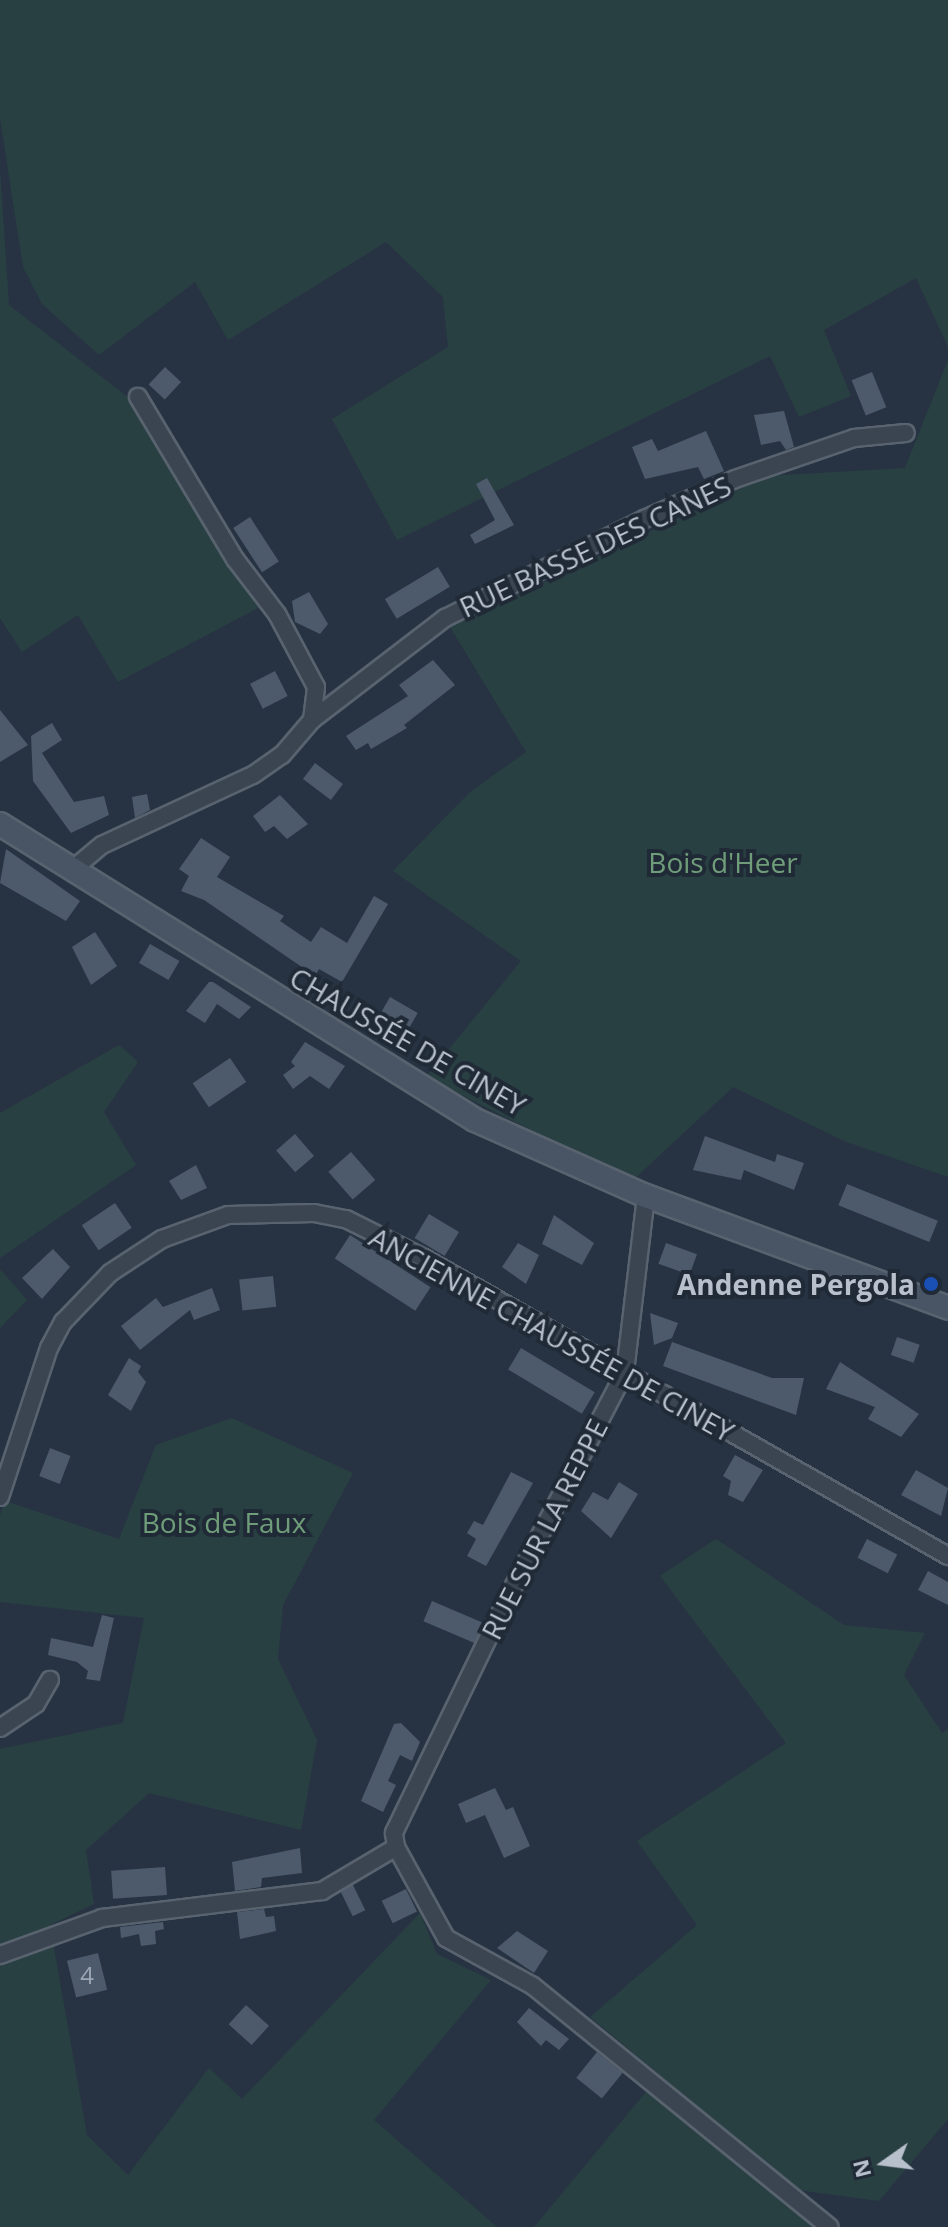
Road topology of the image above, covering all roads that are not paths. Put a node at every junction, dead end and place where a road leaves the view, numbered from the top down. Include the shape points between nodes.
1 (138, 397) dead end
2 (906, 433) dead end
3 (312, 720) junction
4 (0, 824) edge
5 (72, 870) junction
6 (646, 1196) junction
7 (948, 1308) edge
8 (625, 1372) junction
9 (0, 1497) edge
10 (948, 1556) edge
11 (50, 1680) dead end
12 (0, 1728) edge
13 (396, 1847) junction
14 (0, 1955) edge
15 (830, 2227) edge

1 - 3 street via 235,559 284,626 316,687
2 - 3 street, RUE BASSE DES CANES via 854,438 735,479 644,519 445,618
3 - 5 street, RUE BASSE DES CANES via 282,755 253,775 102,845
4 - 5 main road, CHAUSSÉE DE CINEY
5 - 6 main road, CHAUSSÉE DE CINEY via 475,1120
6 - 7 main road, CHAUSSÉE DE CINEY
6 - 8 street, RUE SUR LA REPPE
8 - 9 street, ANCIENNE CHAUSSÉE DE CINEY via 346,1219 282,1211 228,1215 134,1254 63,1322
8 - 10 street, ANCIENNE CHAUSSÉE DE CINEY
8 - 13 street, RUE SUR LA REPPE via 394,1833
11 - 12 street via 36,1704
13 - 14 street via 322,1891 102,1918
13 - 15 street via 446,1938 533,1986

